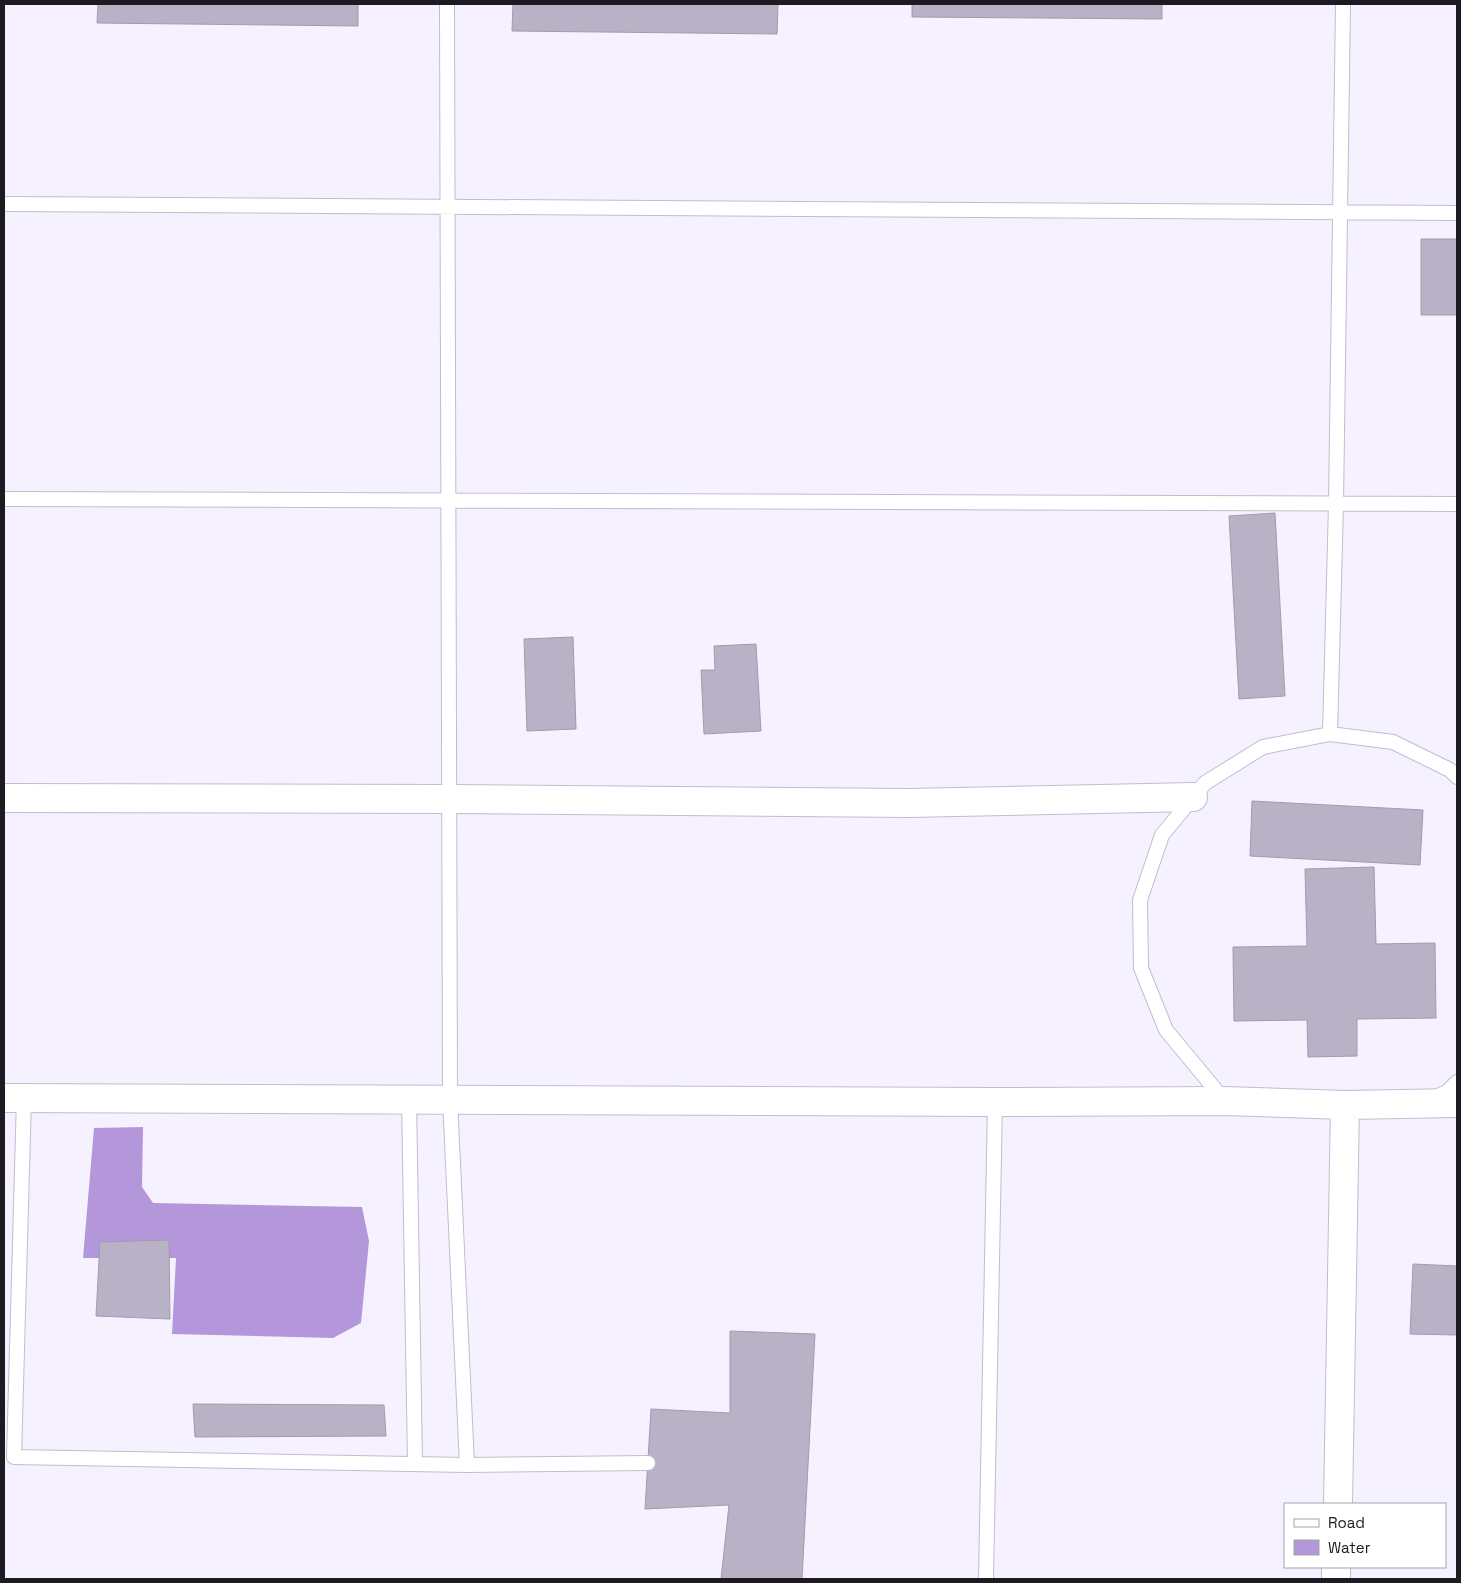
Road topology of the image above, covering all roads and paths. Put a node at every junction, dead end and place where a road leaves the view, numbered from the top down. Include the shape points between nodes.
1 (447, 4) edge
2 (1343, 4) edge
3 (4, 204) edge
4 (447, 207) junction
5 (1339, 213) junction
6 (1457, 214) edge
7 (4, 499) edge
8 (448, 501) junction
9 (1336, 504) junction
10 (1457, 504) edge
11 (1330, 734) junction
12 (1457, 777) edge
13 (1193, 797) junction
14 (4, 798) edge
15 (449, 799) junction
16 (1457, 1082) edge
17 (14, 1098) edge
18 (410, 1098) junction
19 (450, 1099) junction
20 (1224, 1101) junction
21 (995, 1102) junction
22 (1425, 1103) junction
23 (1457, 1103) edge
24 (1345, 1104) junction
25 (648, 1463) dead end
26 (415, 1464) junction
27 (467, 1465) junction
28 (1338, 1503) edge
29 (986, 1579) edge

1 - 4 lane
2 - 5 lane
3 - 4 lane
4 - 5 lane
4 - 8 lane
5 - 6 lane
5 - 9 lane
7 - 8 lane
8 - 9 lane
8 - 15 lane
9 - 10 lane
9 - 11 lane
11 - 12 lane via 1392,742 1450,770
11 - 13 lane via 1263,747 1205,783
13 - 15 street via 908,803
13 - 20 lane via 1162,835 1140,900 1141,968 1166,1030
14 - 15 street
15 - 19 lane
16 - 22 lane via 1447,1092
17 - 18 street
17 - 26 lane via 14,1457
18 - 19 street
18 - 26 lane
19 - 21 street
19 - 27 lane
20 - 21 street
20 - 24 street
21 - 29 lane
22 - 23 street
22 - 24 street
24 - 28 street
25 - 27 lane
26 - 27 lane

